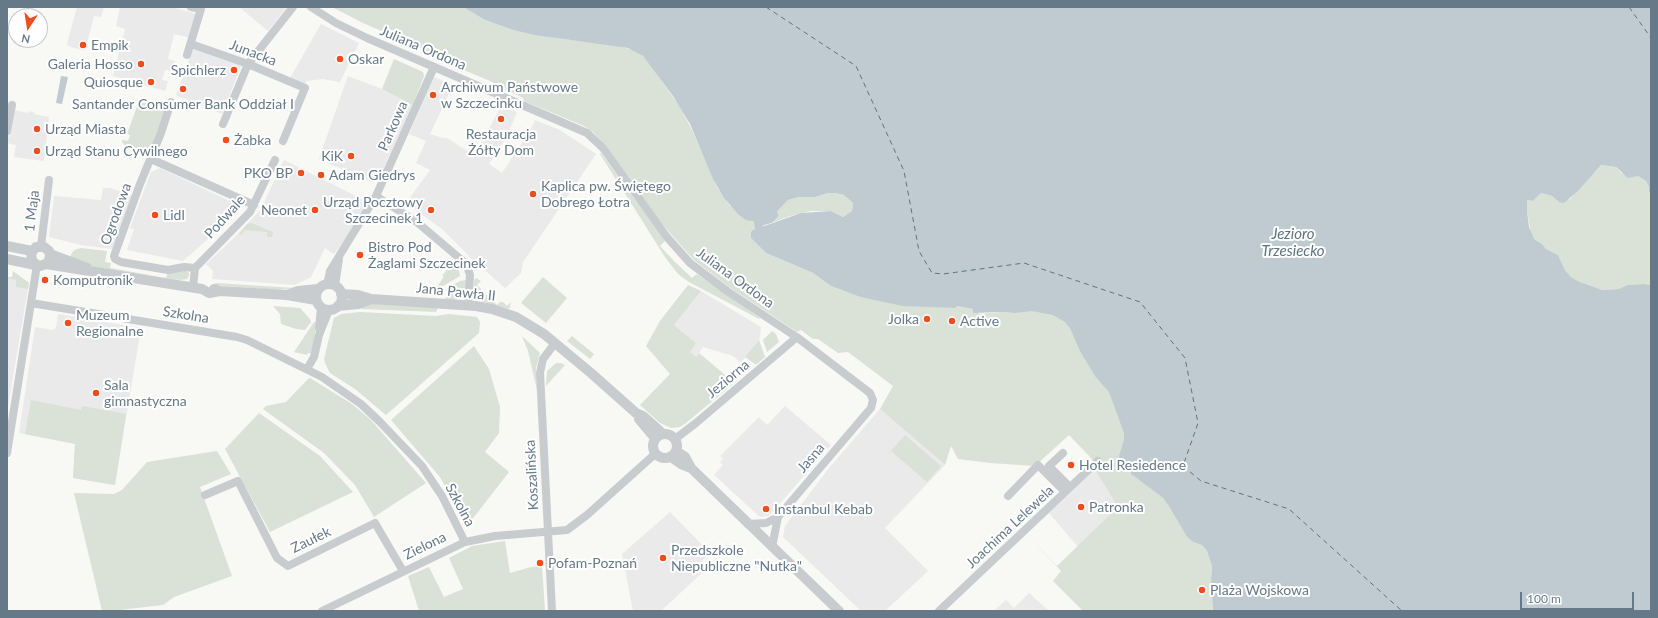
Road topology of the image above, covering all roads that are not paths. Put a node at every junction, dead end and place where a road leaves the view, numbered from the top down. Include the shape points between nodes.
1 (191, 7) edge
2 (293, 7) edge
3 (310, 7) edge
4 (191, 44) junction
5 (187, 55) dead end
6 (248, 64) junction
7 (434, 67) junction
8 (171, 102) dead end
9 (12, 105) dead end
10 (223, 124) dead end
11 (7, 131) edge
12 (283, 141) dead end
13 (151, 159) junction
14 (275, 160) dead end
15 (49, 180) dead end
16 (376, 196) junction
17 (254, 206) junction
18 (7, 246) edge
19 (7, 255) edge
20 (37, 257) junction
21 (7, 259) edge
22 (195, 268) junction
23 (94, 271) junction
24 (197, 288) junction
25 (330, 289) junction
26 (287, 295) junction
27 (371, 299) junction
28 (31, 303) junction
29 (468, 305) junction
30 (326, 306) junction
31 (797, 337) junction
32 (555, 343) junction
33 (307, 370) junction
34 (864, 416) joint
35 (659, 436) junction
36 (675, 439) junction
37 (7, 453) edge
38 (1063, 453) dead end
39 (655, 454) junction
40 (673, 454) junction
41 (1098, 461) dead end
42 (1067, 490) junction
43 (205, 495) dead end
44 (1008, 496) dead end
45 (778, 517) junction
46 (748, 524) junction
47 (547, 531) junction
48 (465, 542) junction
49 (772, 547) junction
50 (403, 571) junction
51 (322, 611) edge
52 (552, 611) edge
53 (839, 611) edge
54 (939, 611) edge

1 - 4 street via 201,9
2 - 6 street
3 - 7 street, Juliana Ordona via 336,23
4 - 5 street
4 - 6 street, Junacka
6 - 10 street
6 - 12 street, Junacka via 305,88
7 - 16 street, Parkowa
7 - 31 street, Juliana Ordona via 587,133 603,148 666,236 690,263
8 - 13 street, Ogrodowa
9 - 11 street
13 - 17 street
13 - 22 street, Ogrodowa via 115,251 115,259 168,270
14 - 17 street, Podwale
15 - 20 street, 1 Maja
16 - 25 street, Parkowa via 339,258
16 - 29 street via 418,223 464,262 470,275
17 - 22 street, Podwale via 233,231
18 - 20 street, Jana Pawła II
19 - 20 street, Jana Pawła II
20 - 21 street, Jana Pawła II
20 - 23 street, Jana Pawła II via 75,270
20 - 23 street, Jana Pawła II via 47,248 50,254
20 - 28 street, 1 Maja
22 - 24 street
23 - 24 street, Jana Pawła II
24 - 26 street, Jana Pawła II
25 - 26 street, Jana Pawła II via 298,291
25 - 27 street, Jana Pawła II
25 - 30 street
25 - 30 street via 341,302
26 - 30 street, Jana Pawła II
27 - 29 street, Jana Pawła II
27 - 30 street, Jana Pawła II via 358,304
28 - 33 street, Szkolna via 237,337
28 - 37 street, 1 Maja
29 - 32 street, Jana Pawła II via 516,317 535,327
30 - 33 street via 314,357
31 - 34 street, Juliana Ordona via 870,392 873,404
31 - 36 street, Jeziorna
32 - 35 street, Jana Pawła II via 636,413 643,416
32 - 47 street, Koszalińska via 540,365
33 - 48 street, Szkolna via 334,384 361,404 408,451 431,478
34 - 45 street, Jasna
35 - 36 street via 668,434
35 - 39 street via 652,446
36 - 40 street via 677,447
38 - 42 street via 1049,466
39 - 40 street via 662,458
39 - 47 street via 573,527 567,530
40 - 46 street via 681,464 691,468
41 - 42 street, Joachima Lelewela
42 - 44 street via 1038,465
42 - 54 street, Joachima Lelewela
43 - 50 street, Zaułek via 238,481 277,558 288,566 375,522
45 - 46 street via 766,523
45 - 49 street, Jasna
46 - 49 street
47 - 48 street, Zielona
47 - 52 street, Koszalińska
48 - 50 street, Zielona
49 - 53 street
50 - 51 street, Zielona

